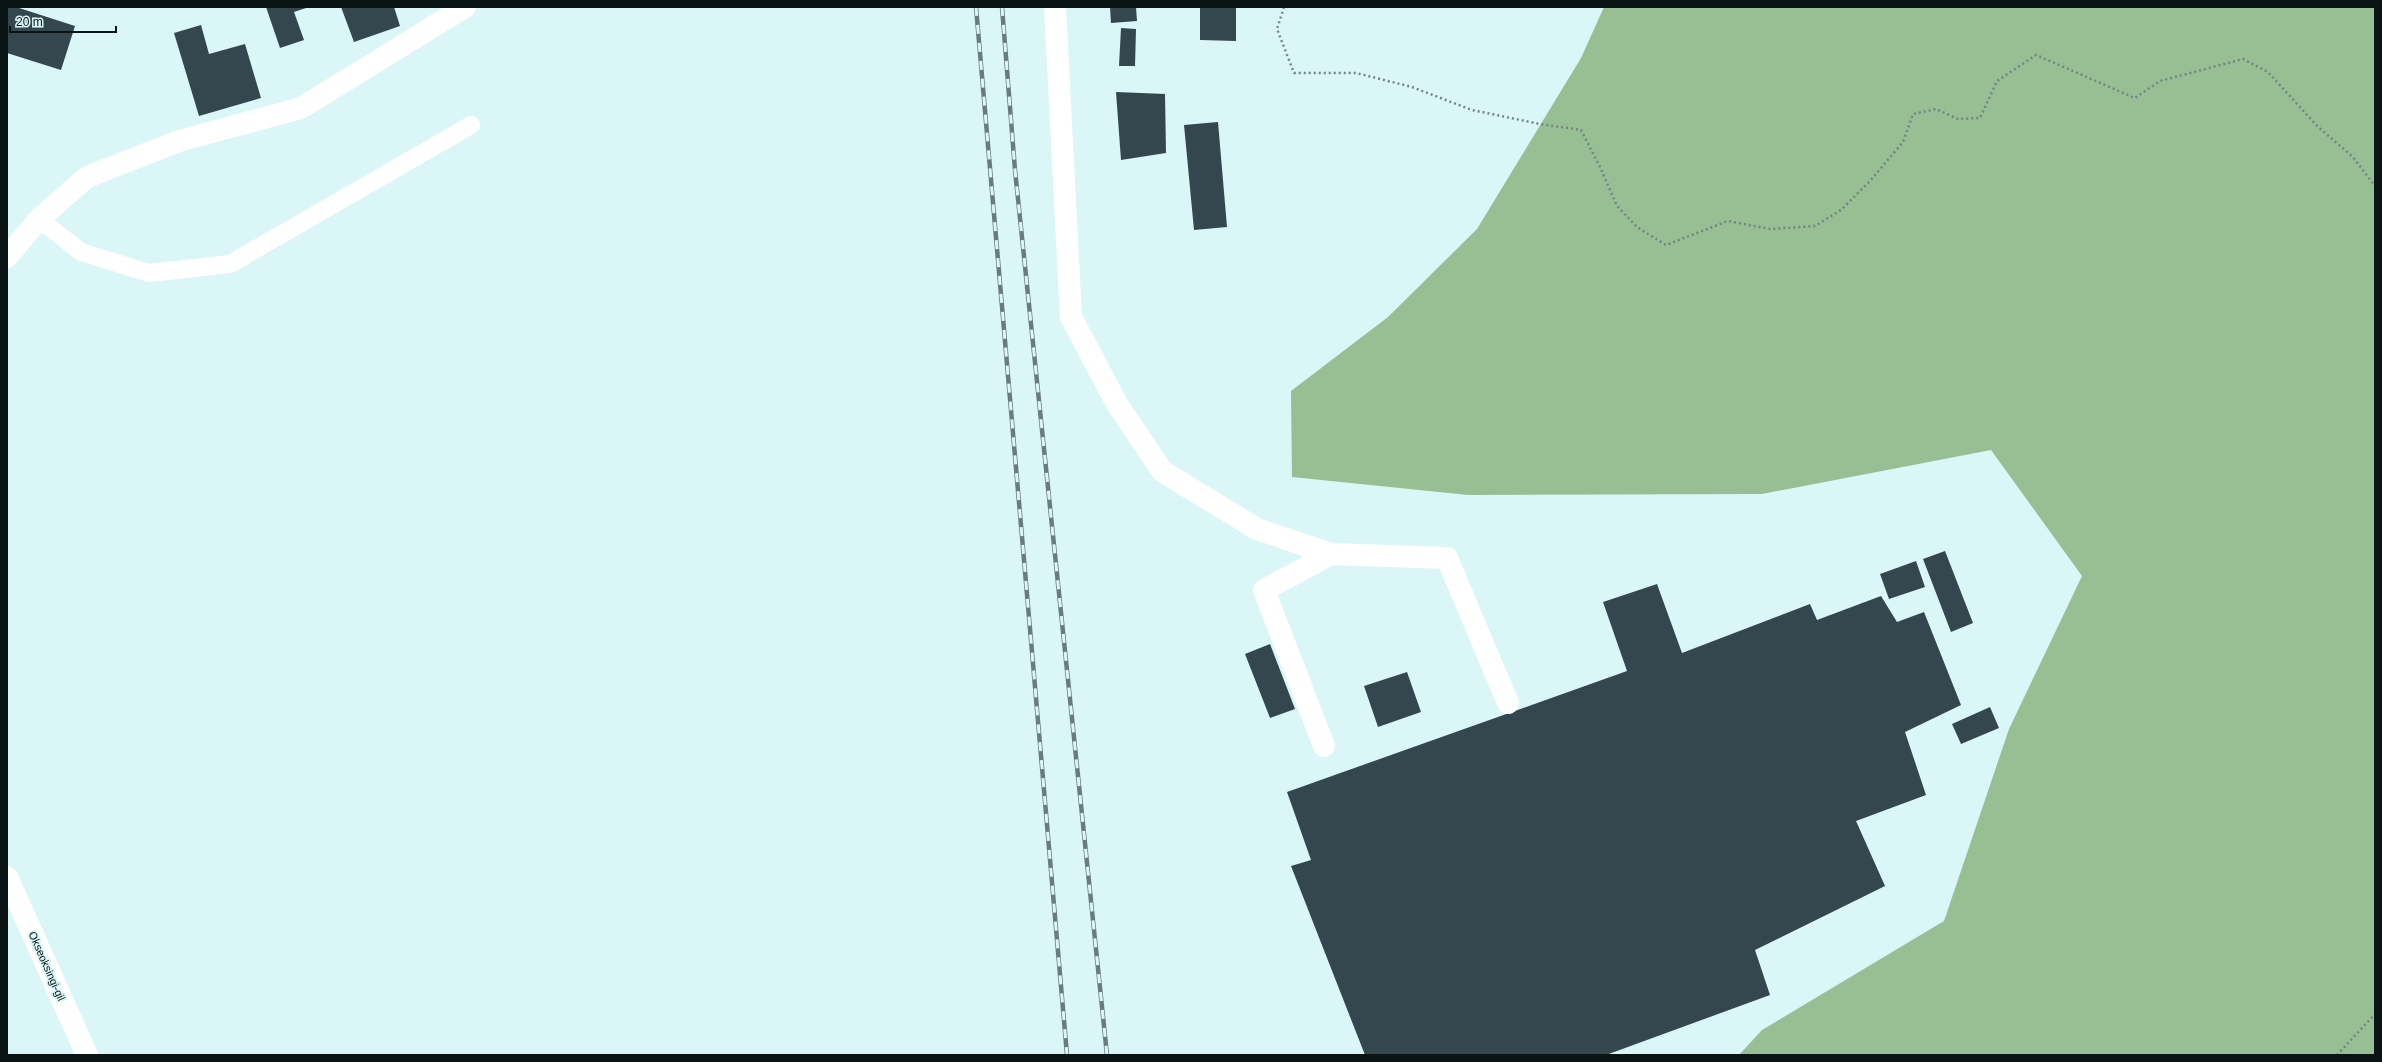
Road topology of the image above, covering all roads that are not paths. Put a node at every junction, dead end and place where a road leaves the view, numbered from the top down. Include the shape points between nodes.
1 (465, 7) edge
2 (1055, 7) edge
3 (471, 125) dead end
4 (39, 220) junction
5 (7, 257) edge
6 (1331, 554) junction
7 (1508, 703) dead end
8 (1324, 746) dead end
9 (7, 877) edge
10 (87, 1055) edge

1 - 4 street via 301,108 179,141 87,176
2 - 6 street via 1072,317 1117,404 1162,471 1257,530
3 - 4 lane via 230,264 149,273 81,252
4 - 5 street
6 - 7 street via 1447,558
6 - 8 street via 1264,590
9 - 10 street, Okseoksingi-gil

